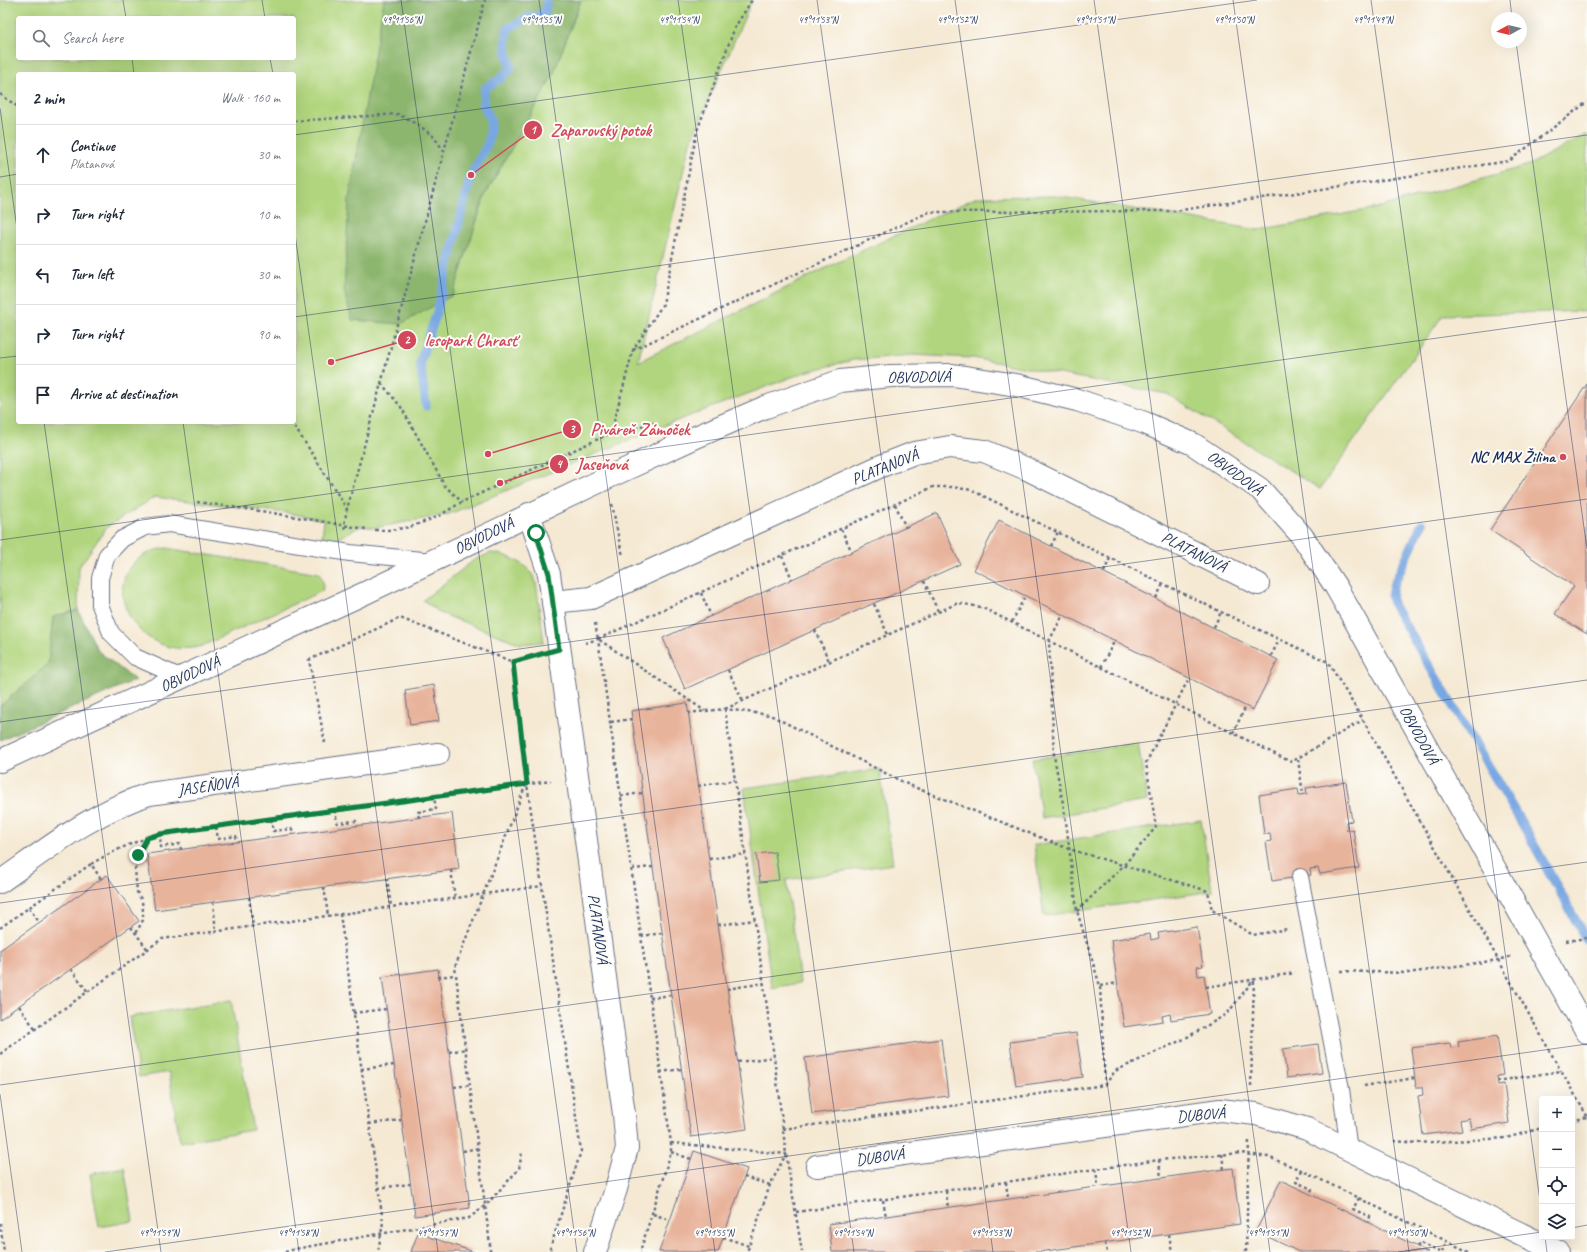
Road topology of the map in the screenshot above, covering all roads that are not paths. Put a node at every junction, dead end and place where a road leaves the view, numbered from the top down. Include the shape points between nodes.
1 (529, 514) junction
2 (432, 561) junction
3 (1258, 584) dead end
4 (553, 602) junction
5 (182, 678) junction
6 (438, 754) dead end
7 (0, 761) edge
8 (1300, 877) dead end
9 (0, 882) edge
10 (1587, 1032) edge
11 (1349, 1143) junction
12 (817, 1166) dead end
13 (595, 1252) edge
14 (1558, 1252) edge

1 - 2 street, OBVODOVÁ
1 - 4 street, PLATANOVÁ via 549,574
1 - 10 street, OBVODOVÁ via 763,408 840,381 891,376 953,375 1016,385 1077,400 1145,423 1193,444 1260,489 1302,536 1336,587
2 - 5 street, OBVODOVÁ
2 - 5 lane via 350,553 170,524 145,527 122,539 107,555 100,578 100,605 111,633 135,656
3 - 4 street, PLATANOVÁ via 1026,469 984,451 950,447 914,453 881,466 590,598
4 - 13 street, PLATANOVÁ via 627,1148
5 - 7 street, OBVODOVÁ
6 - 9 street, JASEŇOVÁ via 148,794 76,828
8 - 11 lane
11 - 12 street, DUBOVÁ via 1256,1114 1220,1110
11 - 14 street, DUBOVÁ

